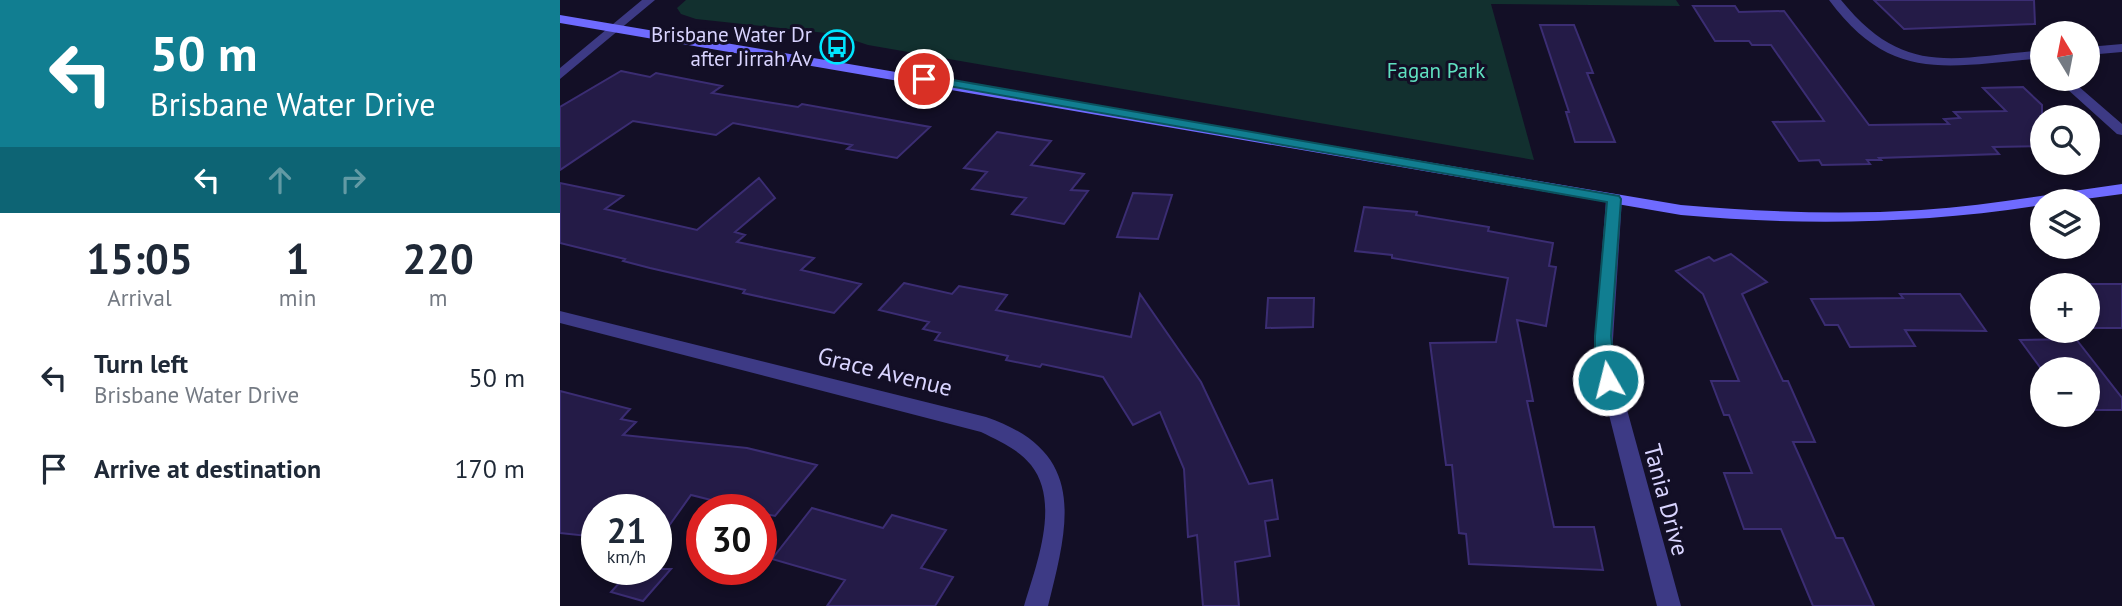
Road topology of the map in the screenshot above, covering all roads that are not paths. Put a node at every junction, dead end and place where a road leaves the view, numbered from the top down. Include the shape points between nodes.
1 (649, 0) edge
2 (1835, 0) edge
3 (560, 19) edge
4 (617, 27) junction
5 (2122, 48) edge
6 (2100, 50) edge
7 (2030, 58) edge
8 (560, 75) edge
9 (2076, 91) edge
10 (2122, 131) edge
11 (2122, 189) edge
12 (1614, 199) junction
13 (560, 317) edge
14 (1036, 606) edge
15 (1669, 606) edge

1 - 4 street
2 - 7 street via 1864,33 1888,50 1918,60
3 - 4 main road
4 - 8 street
4 - 12 main road
5 - 6 street
9 - 10 street
11 - 12 main road via 1957,212 1810,219 1681,210
12 - 15 street, Tania Drive via 1603,355
13 - 14 street, Grace Avenue via 1012,435 1028,446 1052,481 1054,538

